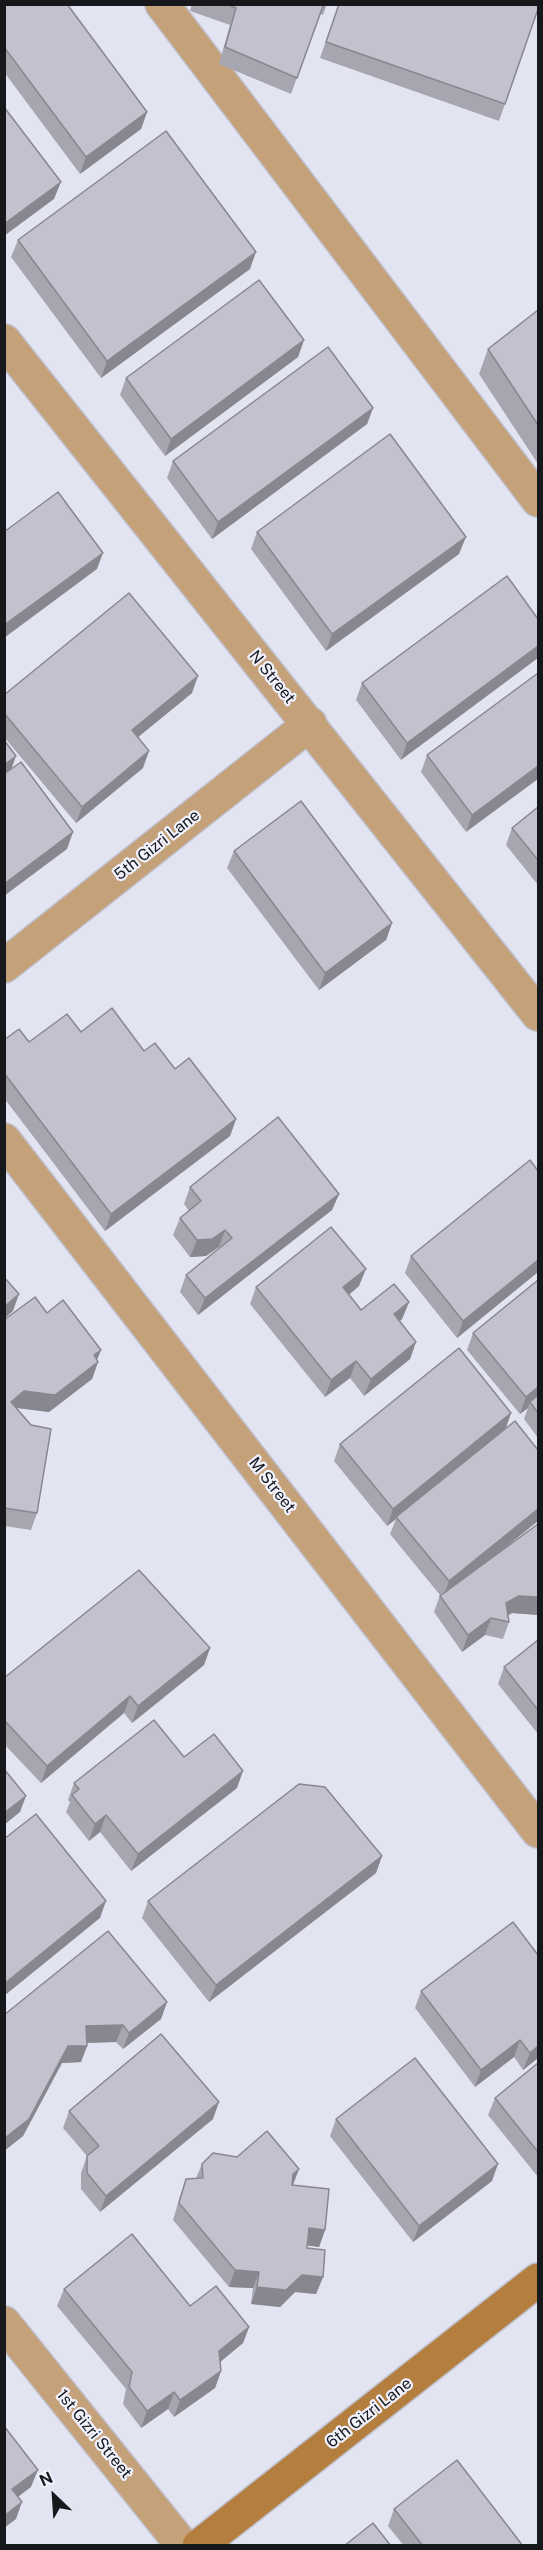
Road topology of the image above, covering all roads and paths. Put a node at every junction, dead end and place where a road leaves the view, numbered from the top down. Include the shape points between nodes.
1 (162, 4) edge
2 (4, 341) edge
3 (538, 500) edge
4 (310, 724) junction
5 (4, 966) edge
6 (538, 1014) edge
7 (4, 1140) edge
8 (538, 1831) edge
9 (538, 2280) edge
10 (4, 2323) edge
11 (183, 2546) edge
12 (199, 2546) edge

1 - 3 street
2 - 4 street, N Street
4 - 5 street, 5th Gizri Lane
4 - 6 street, N Street
7 - 8 street, M Street
9 - 12 street, 6th Gizri Lane
10 - 11 street, 1st Gizri Street

